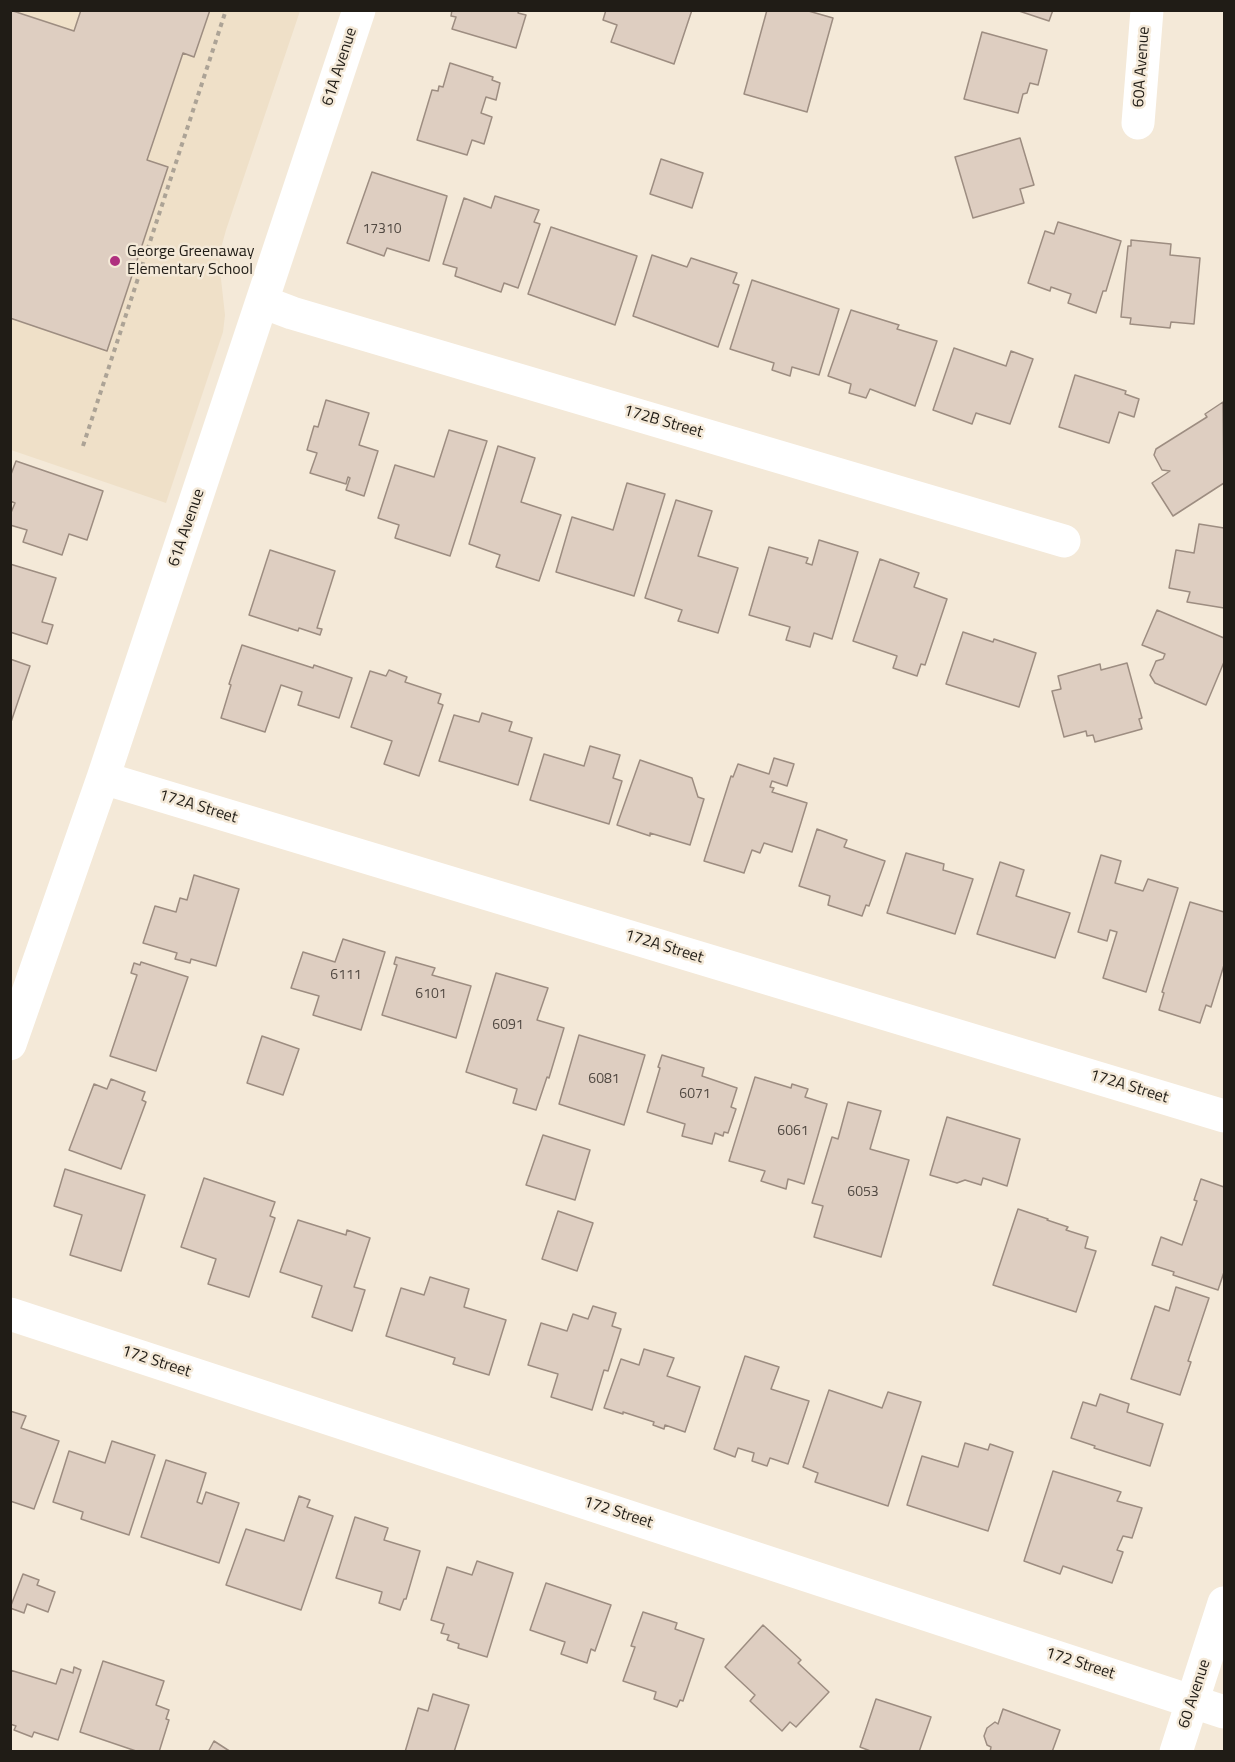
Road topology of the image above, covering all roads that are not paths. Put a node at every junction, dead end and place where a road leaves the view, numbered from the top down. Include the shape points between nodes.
1 (359, 10) edge
2 (1147, 10) edge
3 (1138, 123) dead end
4 (263, 302) junction
5 (1064, 541) dead end
6 (103, 778) junction
7 (10, 1044) edge
8 (1224, 1116) edge
9 (10, 1314) edge
10 (1224, 1603) edge
11 (1192, 1701) junction
12 (1224, 1712) edge
13 (1176, 1752) edge

1 - 4 street, 61A Avenue
2 - 3 street, 60A Avenue
4 - 5 street, 172B Street
4 - 6 street, 61A Avenue
6 - 7 street, 61A Avenue
6 - 8 street, 172A Street
9 - 11 street, 172 Street
10 - 11 street, 60 Avenue
11 - 12 street, 172 Street
11 - 13 street, 60 Avenue

